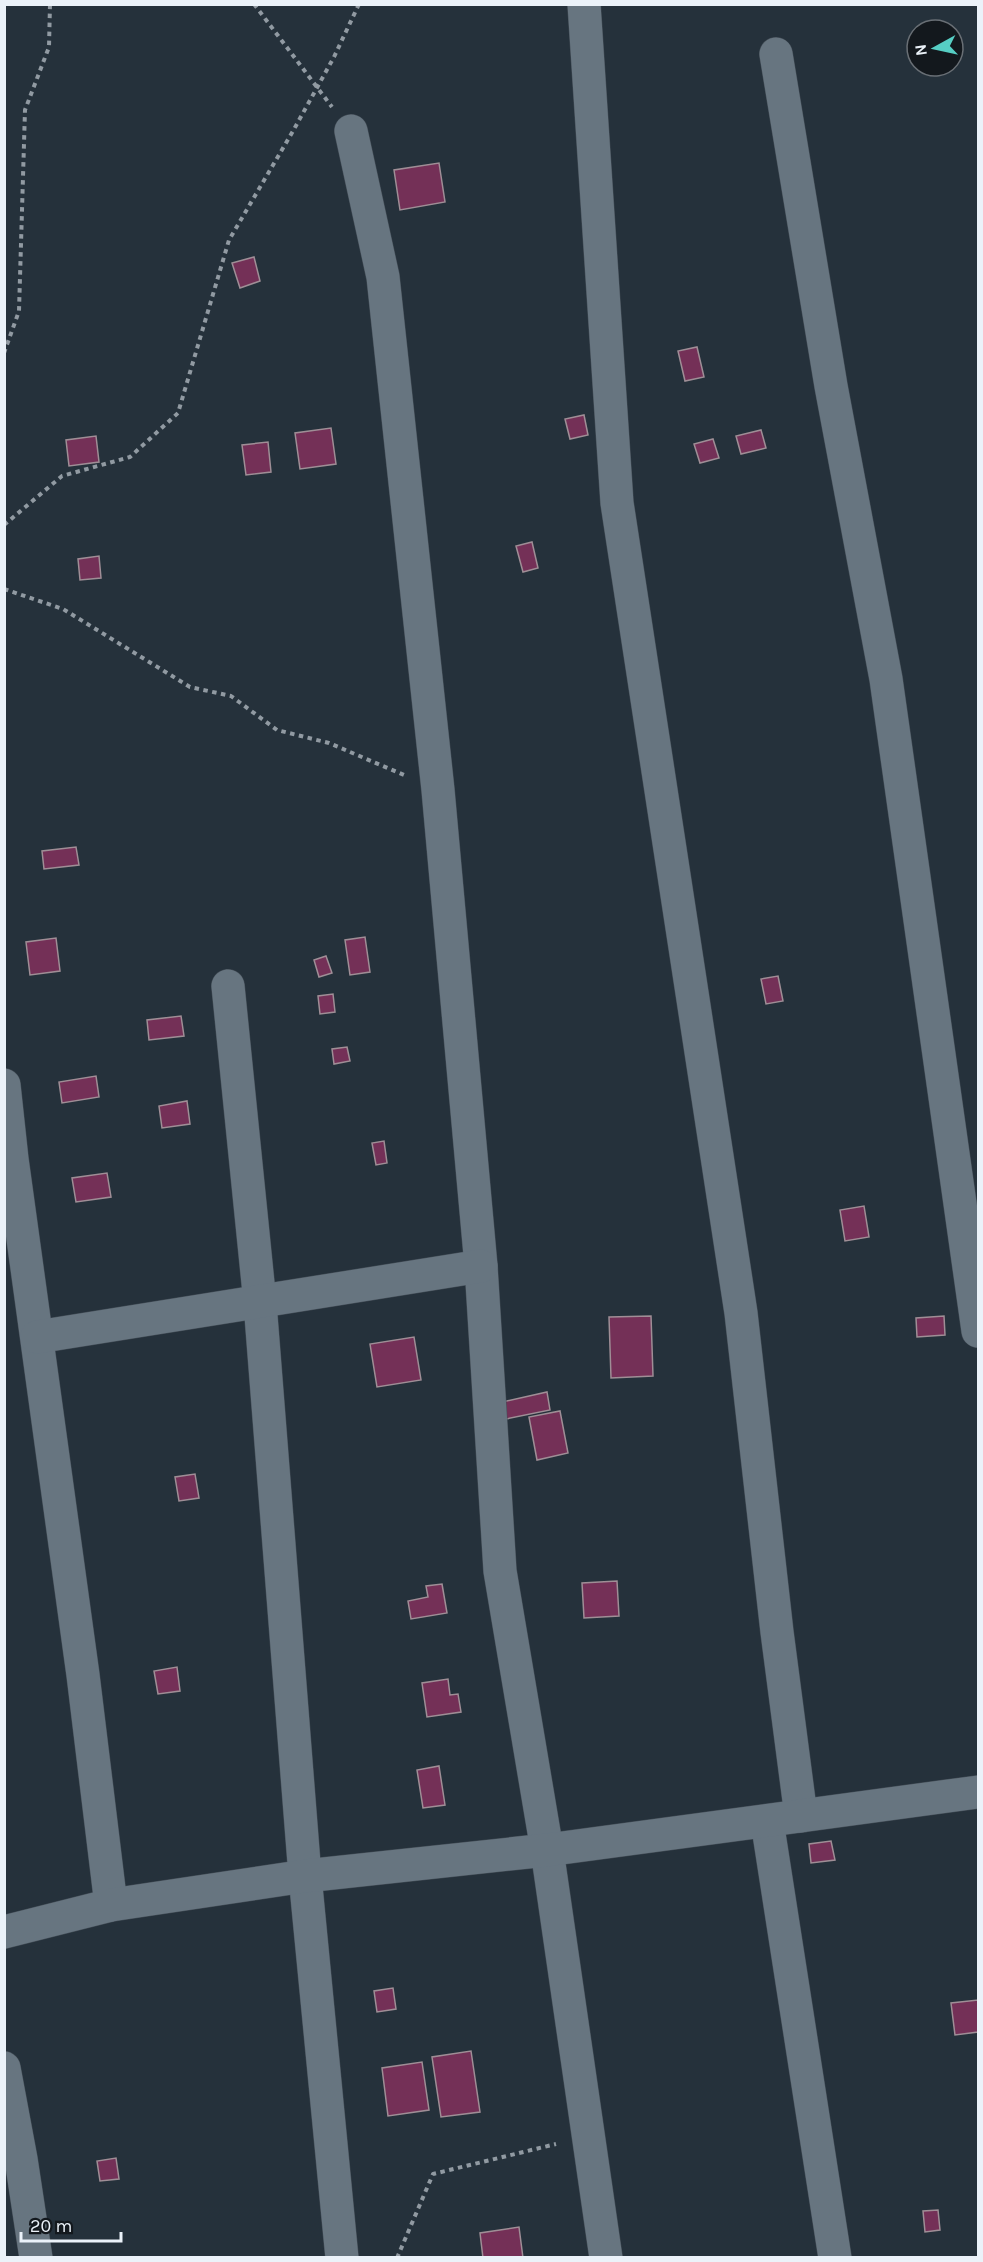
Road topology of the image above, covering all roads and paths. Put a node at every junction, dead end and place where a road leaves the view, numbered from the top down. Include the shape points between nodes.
1 (50, 4) edge
2 (254, 4) edge
3 (359, 4) edge
4 (584, 4) edge
5 (776, 54) dead end
6 (317, 87) junction
7 (351, 131) joint
8 (4, 353) edge
9 (4, 525) edge
10 (4, 589) edge
11 (438, 790) junction
12 (228, 986) dead end
13 (4, 1084) edge
14 (481, 1266) junction
15 (260, 1303) junction
16 (978, 1331) edge
17 (37, 1337) junction
18 (978, 1792) edge
19 (801, 1816) junction
20 (767, 1821) junction
21 (547, 1850) junction
22 (305, 1876) junction
23 (111, 1905) junction
24 (4, 1932) edge
25 (4, 2068) edge
26 (588, 2137) junction
27 (36, 2258) edge
28 (342, 2258) edge
29 (397, 2258) edge
30 (606, 2258) edge
31 (835, 2258) edge

1 - 8 path via 49,47 25,110 19,311
2 - 6 path
3 - 6 path
4 - 19 street via 617,503 741,1313
5 - 16 street via 831,386 886,679
6 - 7 path
6 - 9 path via 229,240 178,413 130,457 62,476
7 - 11 street via 383,277
10 - 11 path via 63,609 190,687 231,696 277,730 329,743
11 - 14 street
12 - 15 street
13 - 17 street
14 - 15 street
14 - 21 street via 500,1571
15 - 17 street
15 - 22 street
17 - 23 street
18 - 19 street
19 - 20 street
20 - 21 street
20 - 31 street
21 - 22 street
21 - 26 street
22 - 23 street
22 - 28 street
23 - 24 street
25 - 27 street
26 - 29 path via 433,2174
26 - 30 street

